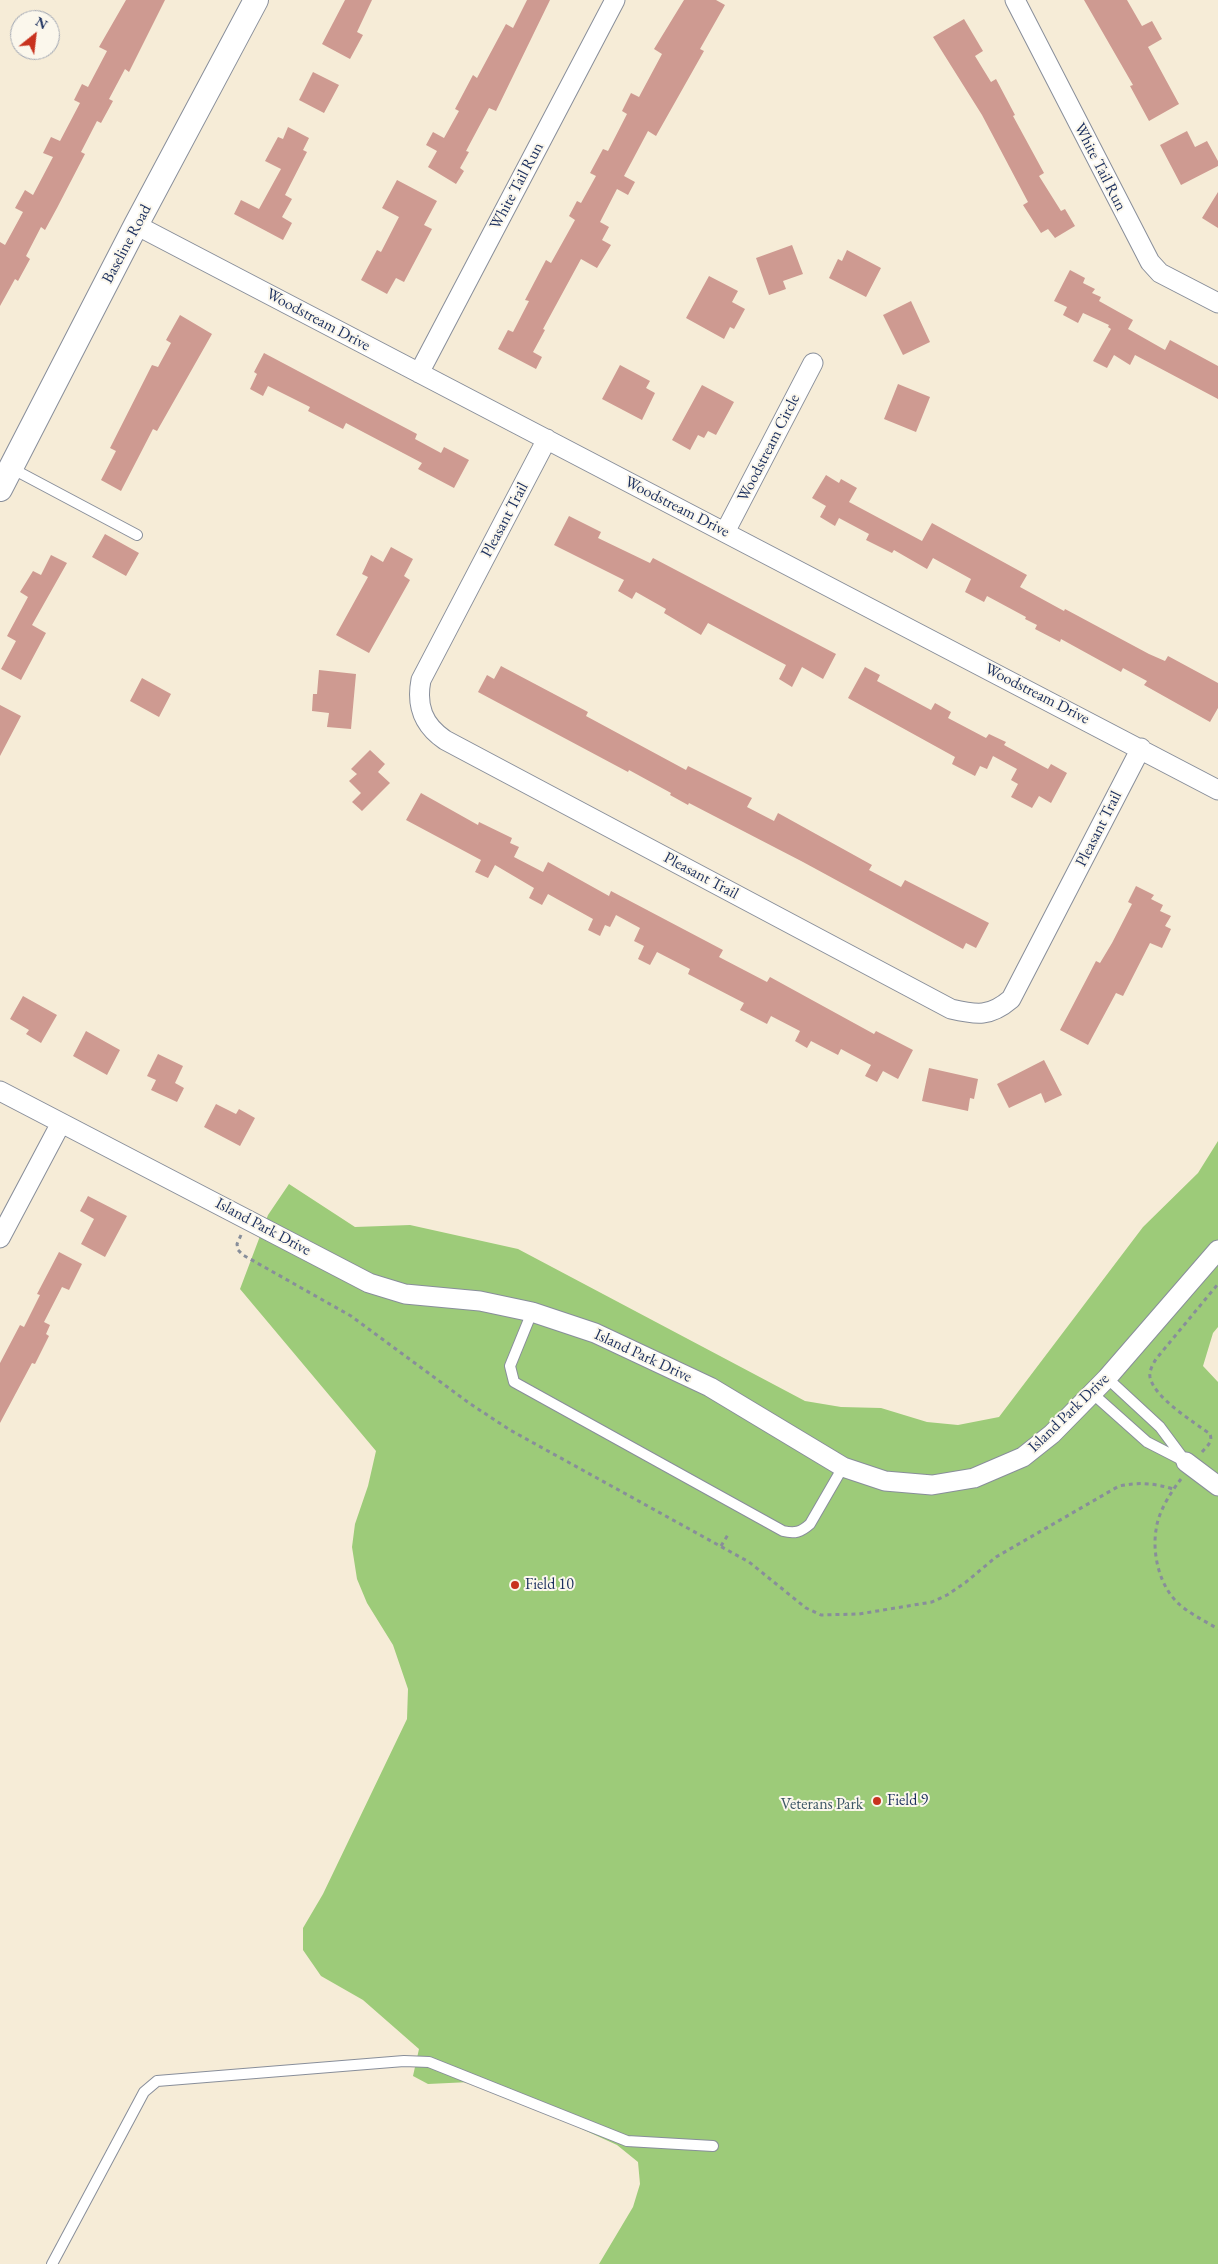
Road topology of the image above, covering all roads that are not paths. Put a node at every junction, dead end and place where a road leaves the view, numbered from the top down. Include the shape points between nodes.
1 (256, 0) edge
2 (615, 0) edge
3 (1015, 0) edge
4 (136, 225) junction
5 (1218, 303) edge
6 (813, 363) dead end
7 (419, 373) junction
8 (547, 439) junction
9 (5, 478) edge
10 (725, 532) junction
11 (138, 535) dead end
12 (1141, 748) junction
13 (1218, 790) edge
14 (0, 1091) edge
15 (61, 1123) junction
16 (0, 1238) edge
17 (1218, 1250) edge
18 (532, 1312) junction
19 (1107, 1378) junction
20 (1092, 1393) junction
21 (1188, 1464) junction
22 (843, 1467) junction
23 (1218, 1486) edge
24 (713, 2146) dead end
25 (52, 2264) edge

1 - 4 street, Baseline Road
2 - 7 street, White Tail Run
3 - 5 street, White Tail Run via 1150,262 1160,273
4 - 7 street, Woodstream Drive
4 - 9 street, Baseline Road
6 - 10 street, Woodstream Circle
7 - 8 street, Woodstream Drive
8 - 10 street, Woodstream Drive
8 - 12 street, Pleasant Trail via 421,680 418,693 426,723 445,740 951,1009 986,1014 1011,999
9 - 11 lane
10 - 12 street, Woodstream Drive
12 - 13 street, Woodstream Drive
14 - 15 street, Island Park Drive
15 - 16 street
15 - 18 street, Island Park Drive via 368,1283 405,1294 480,1301
17 - 19 street, Island Park Drive
18 - 22 street, Island Park Drive via 595,1333 710,1387
18 - 22 lane via 510,1366 514,1382 783,1531 803,1531 810,1524
19 - 20 street, Island Park Drive
19 - 21 lane via 1160,1427
20 - 21 lane via 1147,1442
20 - 22 street, Island Park Drive via 1052,1434 1023,1456 974,1478 932,1485 885,1481
21 - 23 street
24 - 25 lane via 627,2141 428,2062 404,2061 157,2081 144,2092

